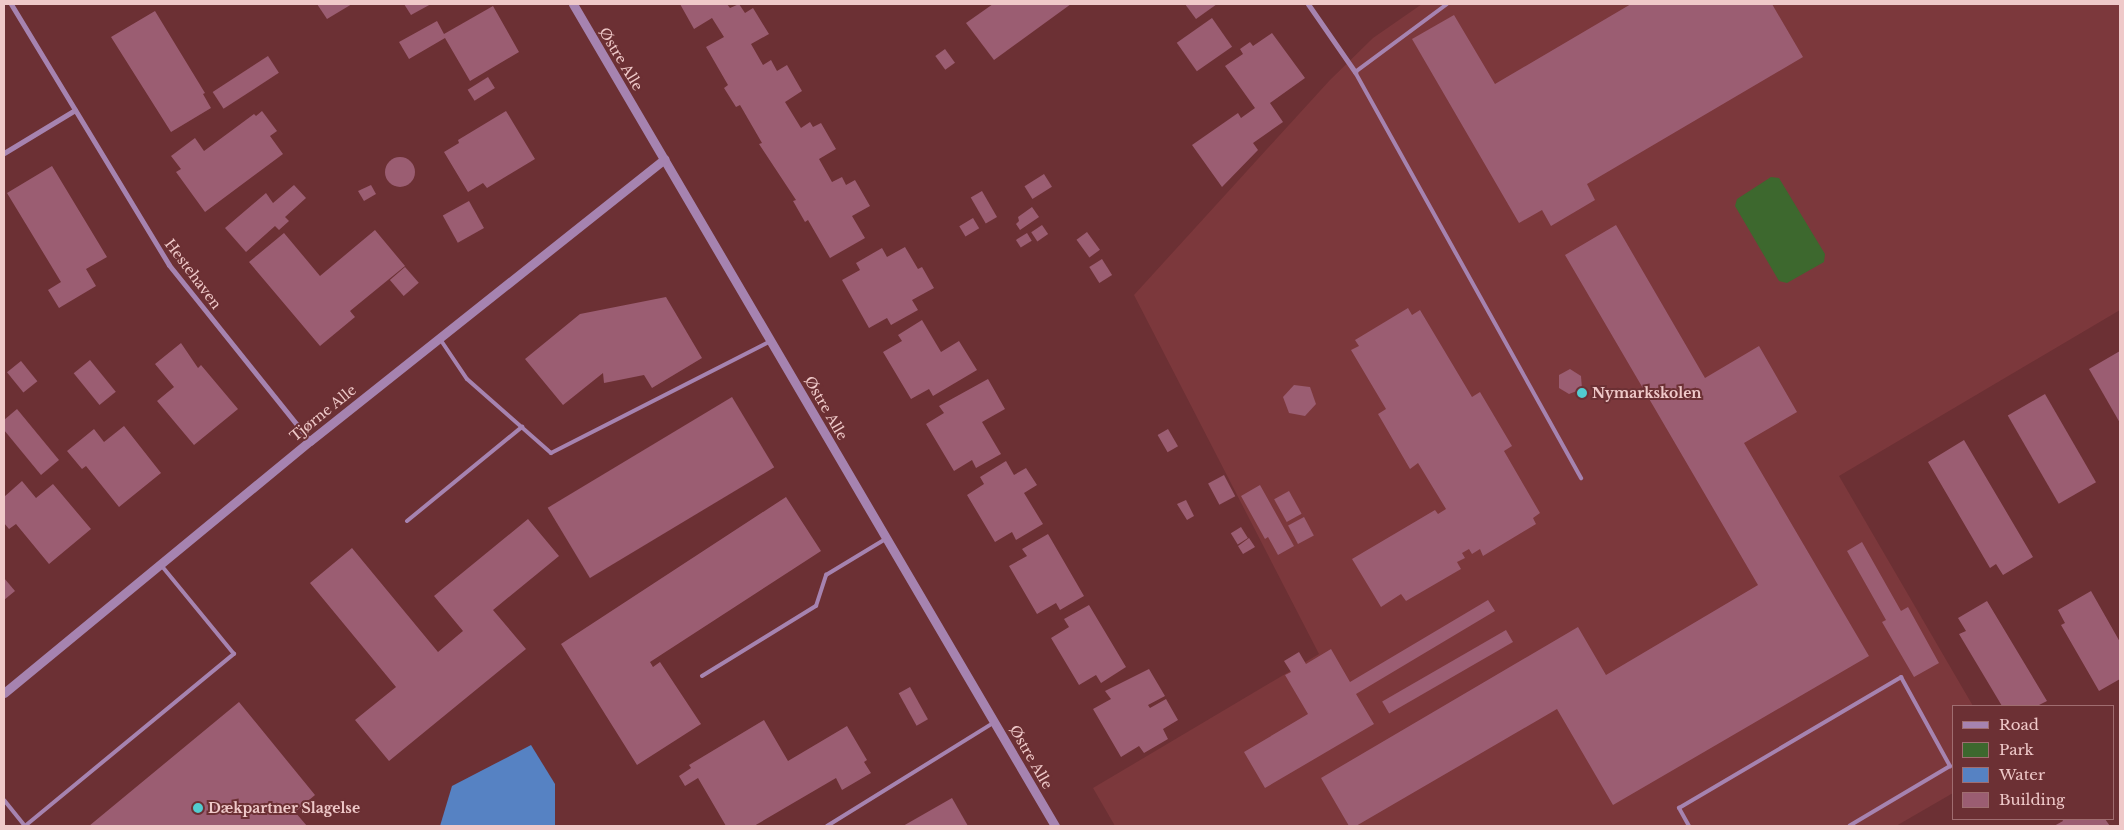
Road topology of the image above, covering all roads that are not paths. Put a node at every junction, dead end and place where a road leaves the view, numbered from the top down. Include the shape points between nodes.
1 (11, 4) edge
2 (573, 4) edge
3 (1308, 4) edge
4 (1447, 4) edge
5 (1355, 72) junction
6 (75, 110) junction
7 (4, 153) edge
8 (664, 159) junction
9 (439, 338) junction
10 (771, 340) junction
11 (522, 427) junction
12 (310, 440) junction
13 (1581, 478) dead end
14 (407, 521) dead end
15 (887, 538) junction
16 (160, 564) junction
17 (702, 676) dead end
18 (4, 693) edge
19 (995, 722) junction
20 (4, 800) edge
21 (827, 826) edge
22 (1055, 826) edge
23 (1690, 826) edge
24 (1849, 826) edge

1 - 6 street, Hestehaven
2 - 8 street, Østre Alle
3 - 5 street
4 - 5 lane
5 - 13 lane
6 - 7 street
6 - 12 street, Hestehaven via 169,265
8 - 9 street, Tjørne Alle
8 - 10 street, Østre Alle
9 - 11 lane via 467,379
9 - 12 street, Tjørne Alle
10 - 11 lane via 551,453
10 - 15 street, Østre Alle
11 - 14 lane
12 - 16 street, Tjørne Alle
15 - 17 lane via 826,575 816,606
15 - 19 street, Østre Alle
16 - 18 street, Tjørne Alle
16 - 20 lane via 234,654 25,826
19 - 21 lane
19 - 22 street, Østre Alle
23 - 24 lane via 1679,808 1901,677 1950,766

